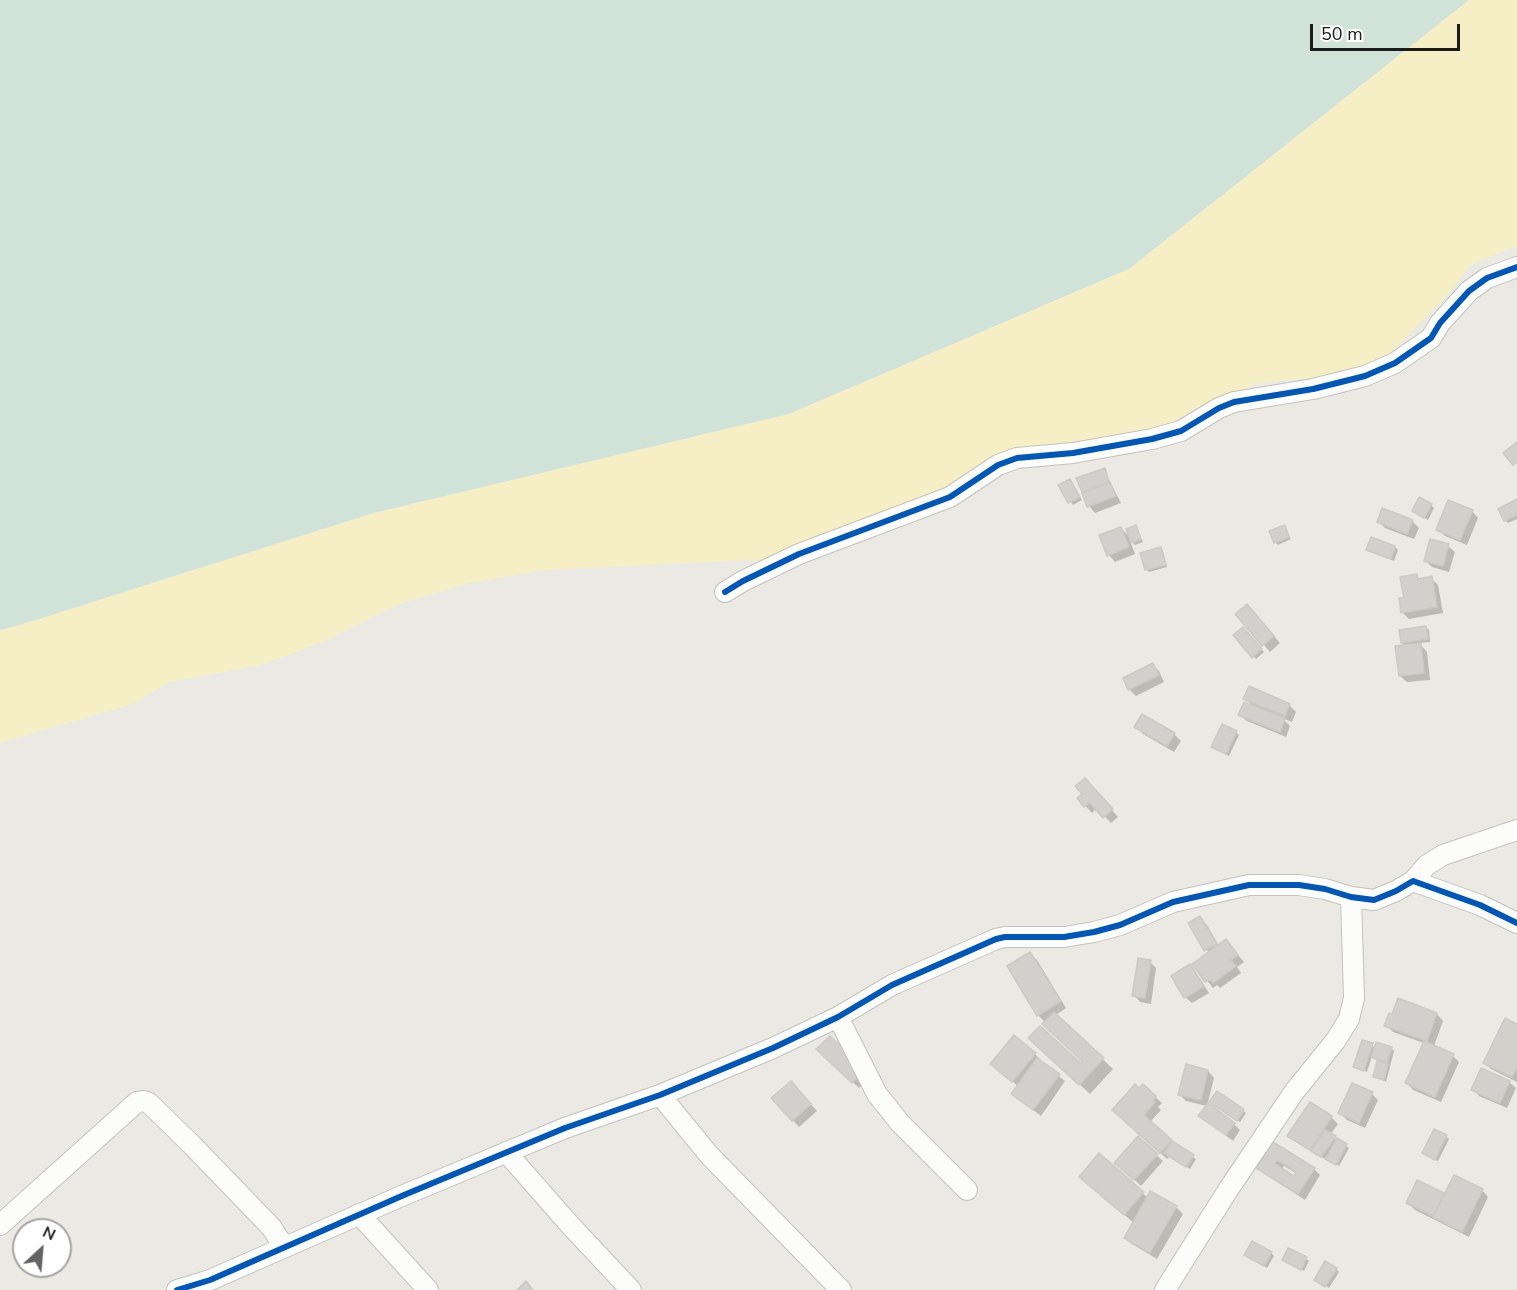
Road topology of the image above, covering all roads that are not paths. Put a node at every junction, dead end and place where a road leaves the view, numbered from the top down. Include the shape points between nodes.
1 (1517, 267) edge
2 (725, 592) dead end
3 (1517, 830) edge
4 (1413, 881) junction
5 (1351, 897) junction
6 (1517, 922) edge
7 (838, 1017) junction
8 (660, 1095) junction
9 (506, 1152) junction
10 (967, 1190) dead end
11 (359, 1214) junction
12 (0, 1225) edge
13 (284, 1247) junction
14 (177, 1290) edge
15 (428, 1290) edge
16 (631, 1290) edge
17 (841, 1290) edge
18 (1165, 1290) edge

1 - 2 street via 1487,278 1469,291 1431,338 1395,363 1365,376 1234,402 1181,431 1152,439 1017,458 998,465 950,497 799,554
3 - 4 street via 1443,855
4 - 5 street via 1374,900
4 - 6 street
5 - 7 street via 1325,888 1249,885 1173,902 1094,932 1064,937 1005,936 892,986
5 - 18 street via 1354,998 1349,1019 1294,1092
7 - 8 street
7 - 10 street via 877,1094 900,1123
8 - 9 street
8 - 17 street via 710,1156
9 - 11 street
9 - 16 street
11 - 13 street
11 - 15 street
12 - 13 street via 137,1102 144,1101 272,1228
13 - 14 street via 210,1280

